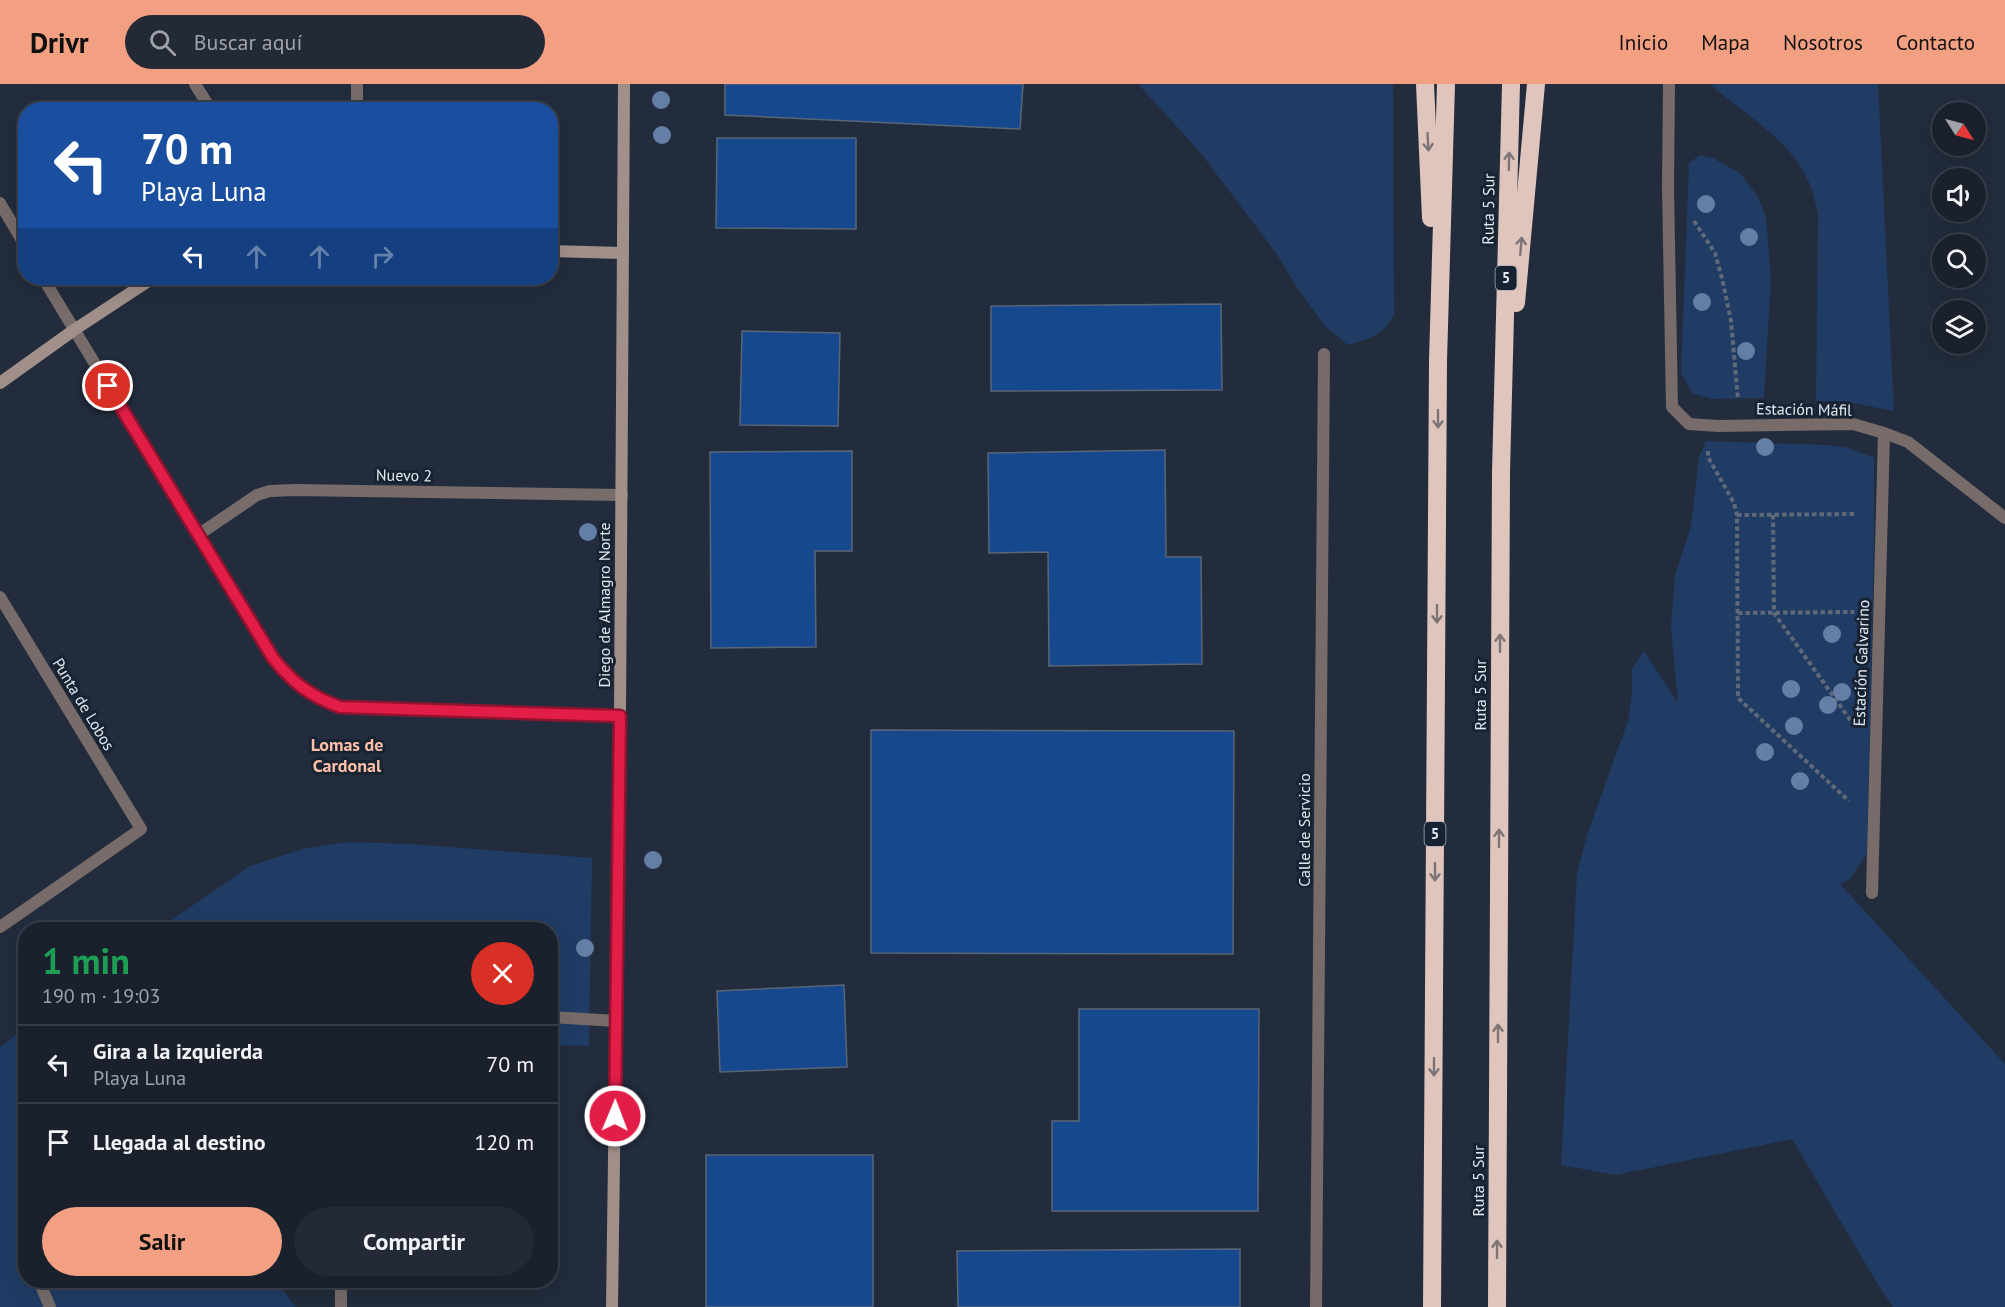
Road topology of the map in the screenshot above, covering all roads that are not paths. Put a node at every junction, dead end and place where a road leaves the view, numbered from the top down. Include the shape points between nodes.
1 (195, 84) edge
2 (357, 84) edge
3 (624, 84) edge
4 (1425, 84) edge
5 (1446, 84) edge
6 (1511, 84) edge
7 (1536, 84) edge
8 (1669, 84) edge
9 (206, 102) edge
10 (357, 102) edge
11 (0, 203) edge
12 (18, 233) edge
13 (558, 251) edge
14 (622, 253) junction
15 (47, 285) edge
16 (142, 285) edge
17 (74, 330) junction
18 (1324, 354) dead end
19 (1438, 361) junction
20 (0, 383) edge
21 (1884, 433) junction
22 (1501, 472) junction
23 (622, 495) junction
24 (2005, 518) edge
25 (198, 536) junction
26 (0, 597) edge
27 (620, 716) junction
28 (1872, 893) dead end
29 (0, 927) edge
30 (558, 1017) edge
31 (617, 1021) junction
32 (42, 1288) edge
33 (341, 1288) edge
34 (50, 1307) edge
35 (341, 1307) edge
36 (612, 1307) edge
37 (1316, 1307) edge
38 (1432, 1307) edge
39 (1497, 1307) edge

1 - 9 street
2 - 10 street
3 - 14 street, Diego de Almagro Norte
4 -> 19 highway
5 - 19 highway, 5
22 -> 6 highway, Ruta 5 Sur / 5
22 -> 7 highway
8 - 21 street, Estación Máfil via 1672,407 1689,424 1853,424
11 - 12 street
13 - 14 street
14 - 23 street, Diego de Almagro Norte
15 - 17 street
16 - 17 street
17 - 20 street
17 - 25 street
18 - 37 street, Calle de Servicio
19 -> 38 highway, 5
21 - 24 street, Estación Máfil via 1908,442
21 - 28 street, Estación Galvarino
39 -> 22 highway, Ruta 5 Sur / 5
23 - 25 street, Nuevo 2 via 270,491 257,495
23 - 27 street, Diego de Almagro Norte
25 - 27 street via 273,658 287,676 322,700 340,707
26 - 29 street, Punta de Lobos via 141,829
27 - 31 street, Diego de Almagro Norte
30 - 31 street
31 - 36 street, Diego de Almagro Norte
32 - 34 street
33 - 35 street

